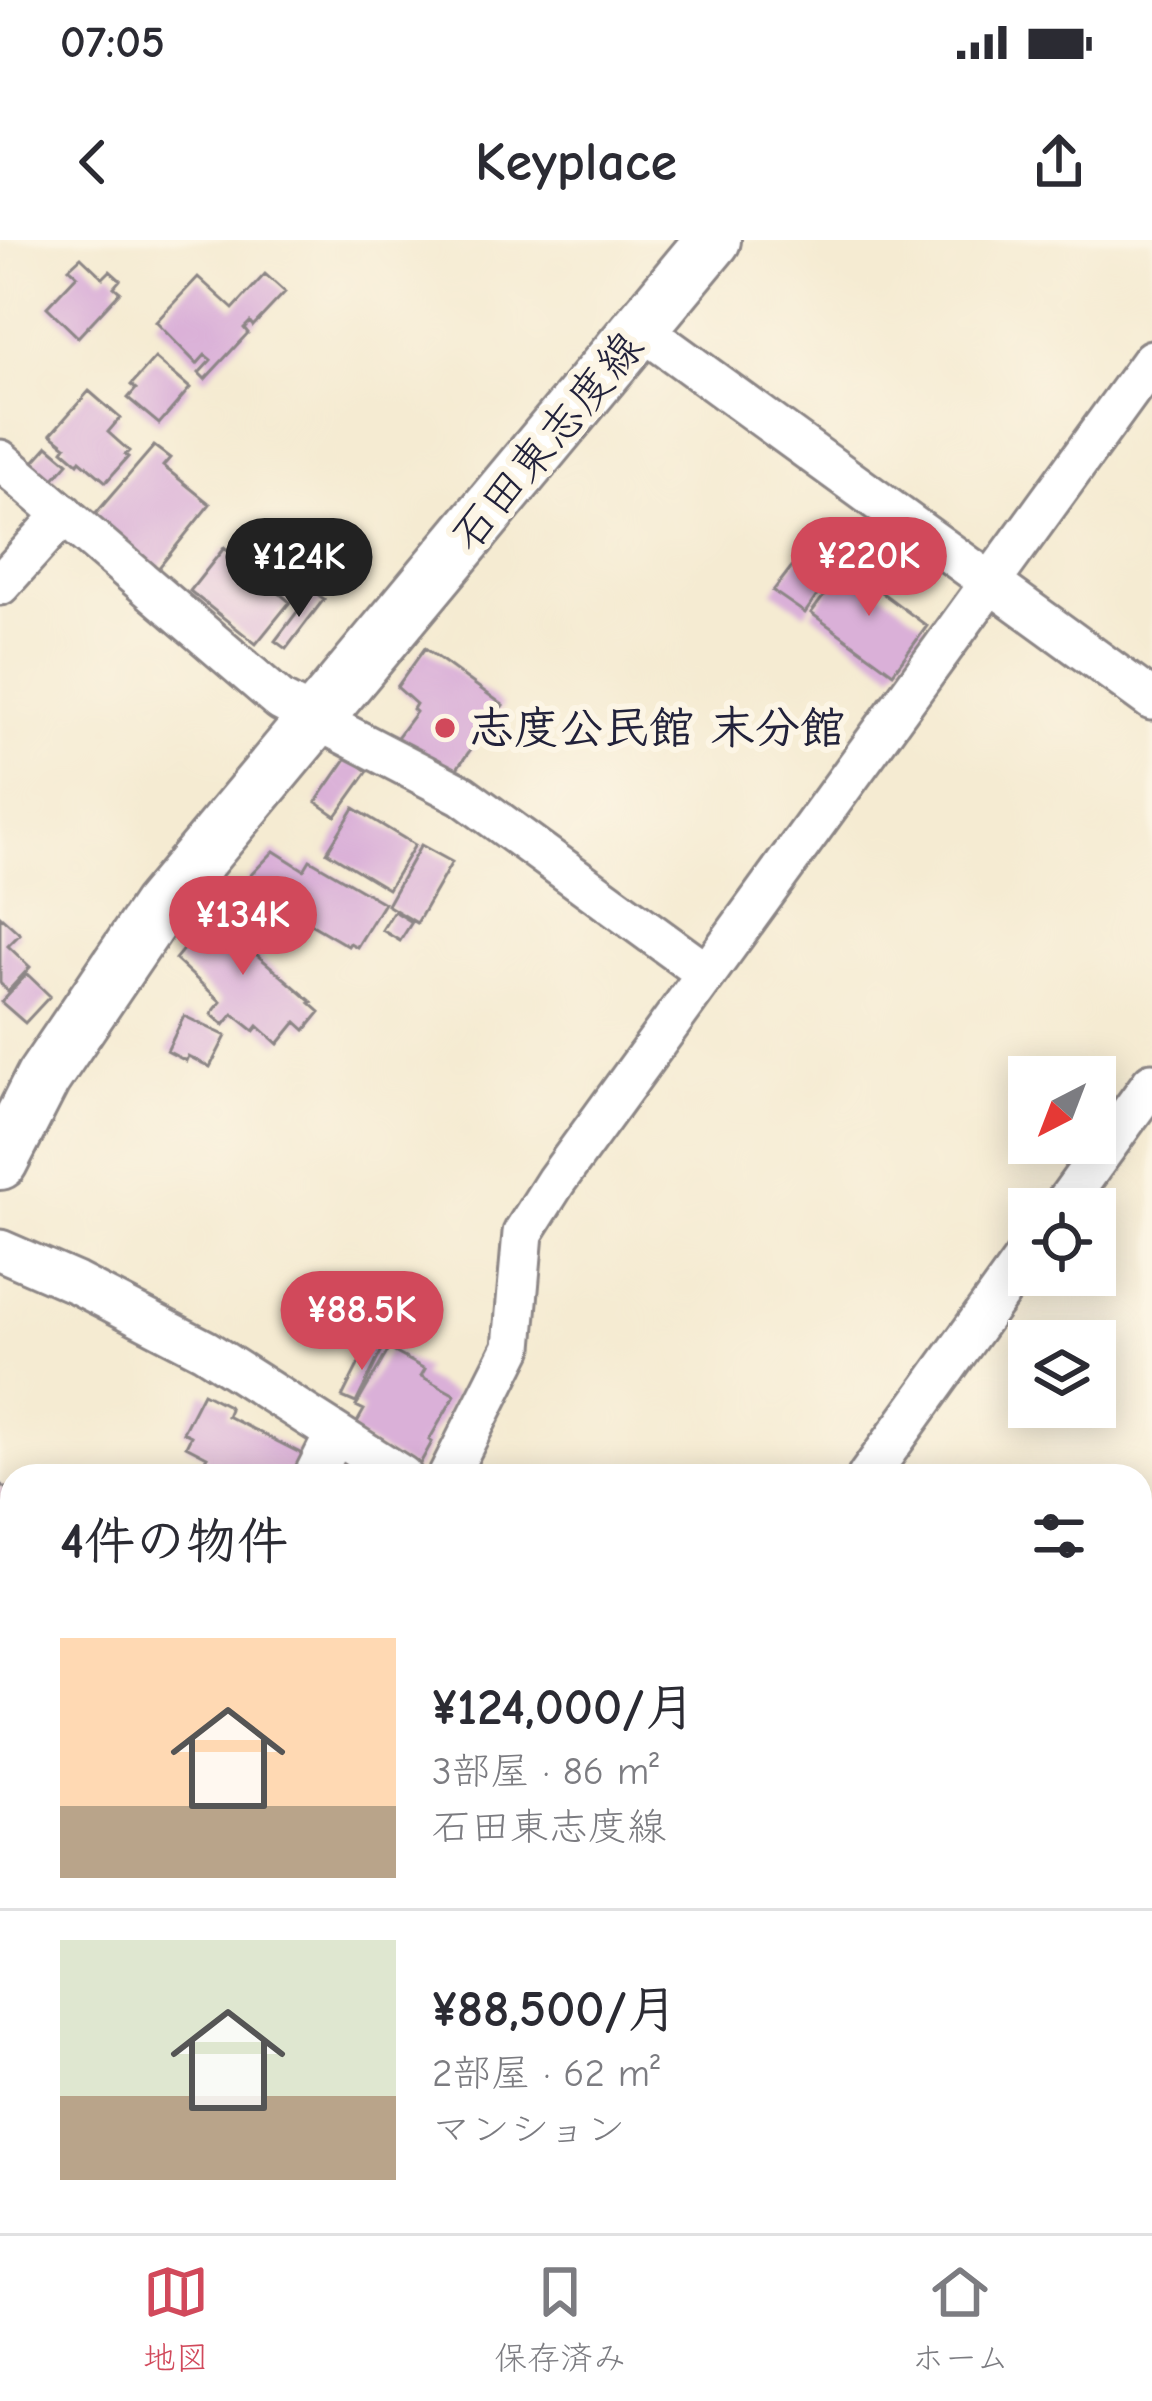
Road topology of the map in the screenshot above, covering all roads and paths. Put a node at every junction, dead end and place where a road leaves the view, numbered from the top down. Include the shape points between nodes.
1 (713, 240) edge
2 (640, 328) junction
3 (1152, 360) edge
4 (0, 460) edge
5 (64, 514) junction
6 (988, 583) junction
7 (0, 585) edge
8 (1152, 700) edge
9 (316, 720) junction
10 (706, 973) junction
11 (1152, 1083) edge
12 (0, 1162) edge
13 (1075, 1188) edge
14 (0, 1250) edge
15 (1008, 1281) edge
16 (335, 1434) junction
17 (320, 1464) edge
18 (383, 1464) edge
19 (454, 1464) edge
20 (877, 1464) edge

1 - 2 main road, 石田東志度線
2 - 6 street
2 - 9 main road, 石田東志度線
3 - 6 street
4 - 5 street
5 - 7 street
5 - 9 street via 281,701
6 - 8 street
6 - 10 street
9 - 10 street via 461,795
9 - 12 main road, 石田東志度線 via 158,908 43,1078
10 - 19 street via 523,1234 513,1347
11 - 13 street
14 - 16 street via 205,1350
15 - 20 street
16 - 17 street
16 - 18 street

